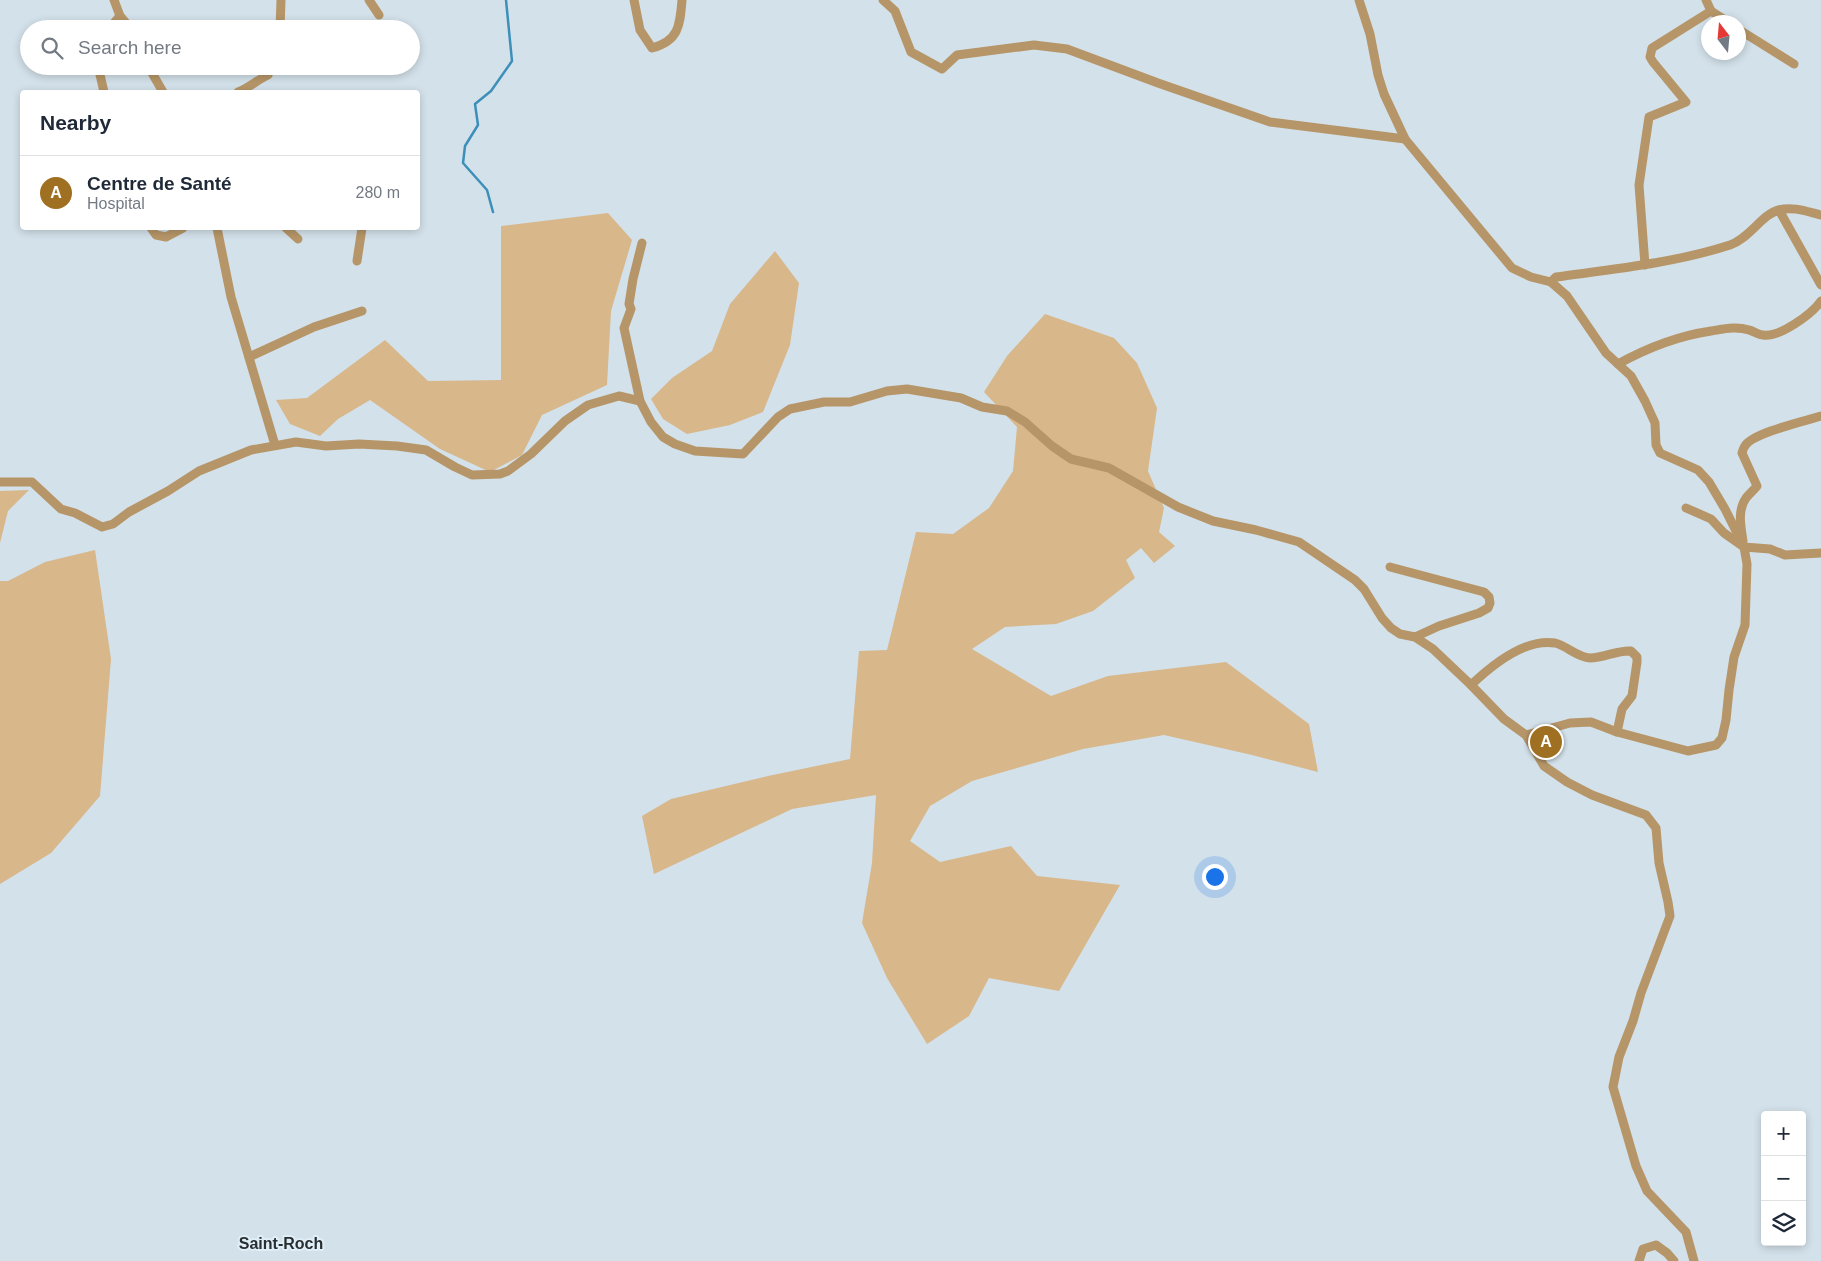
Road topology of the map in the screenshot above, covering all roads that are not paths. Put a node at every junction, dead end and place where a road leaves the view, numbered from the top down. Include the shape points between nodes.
1 (114, 0) edge
2 (281, 0) edge
3 (369, 0) edge
4 (634, 0) edge
5 (682, 0) edge
6 (883, 0) edge
7 (1359, 0) edge
8 (1706, 0) edge
9 (1711, 11) junction
10 (380, 15) dead end
11 (1717, 15) edge
12 (120, 16) junction
13 (117, 20) edge
14 (123, 20) edge
15 (280, 20) edge
16 (1746, 34) edge
17 (1794, 64) dead end
18 (100, 75) edge
19 (154, 75) edge
20 (268, 75) edge
21 (104, 90) edge
22 (163, 90) edge
23 (242, 90) edge
24 (1405, 139) junction
25 (1779, 210) junction
26 (1821, 215) edge
27 (152, 230) edge
28 (180, 230) edge
29 (217, 230) edge
30 (288, 230) edge
31 (362, 230) edge
32 (298, 239) dead end
33 (642, 243) dead end
34 (357, 261) dead end
35 (1645, 265) junction
36 (1550, 282) junction
37 (1821, 285) edge
38 (1821, 301) edge
39 (362, 311) dead end
40 (249, 357) junction
41 (1618, 364) junction
42 (640, 401) junction
43 (1821, 416) edge
44 (275, 445) junction
45 (0, 482) edge
46 (1686, 508) dead end
47 (1744, 547) junction
48 (1821, 553) edge
49 (1390, 567) dead end
50 (1415, 637) junction
51 (1472, 685) junction
52 (1617, 732) junction
53 (1526, 735) junction
54 (1639, 1261) edge
55 (1674, 1261) edge
56 (1694, 1261) edge

1 - 12 street
2 - 15 street
3 - 10 street
4 - 5 street via 640,30 652,48 664,45 678,30
6 - 24 street via 895,11 911,52 942,70 957,55 1034,45 1068,49 1270,122
7 - 24 street via 1384,94
8 - 9 street
9 - 11 street
9 - 35 street via 1652,48 1650,53 1653,62 1686,102 1649,117 1639,185
12 - 13 street
12 - 14 street
16 - 17 street
18 - 21 street
19 - 22 street
20 - 23 street
24 - 36 street via 1512,268
25 - 26 street via 1791,208
25 - 35 street via 1745,238 1731,245
25 - 37 street
27 - 28 street via 166,238
29 - 40 street via 231,297
30 - 32 street
31 - 34 street
33 - 42 street via 633,279 631,309 624,328
35 - 36 street via 1556,278
36 - 41 street via 1567,296 1606,353
38 - 41 street via 1808,315 1773,334 1763,336 1735,327 1708,331 1660,343
39 - 40 street via 314,327
40 - 44 street
41 - 47 street via 1631,376 1645,400 1655,423 1656,445 1660,453 1698,470 1709,482
42 - 44 street via 620,396 588,405 508,471 488,475 472,475 426,450 359,444 326,446 296,442
42 - 50 street via 663,437 676,444 695,451 743,454 778,416 790,409 824,402 850,402 887,391 915,390 1007,411 1071,459 1109,468 1178,507 1213,521 1299,542 1355,580 1391,628
43 - 47 street via 1765,433 1745,446 1742,453 1757,486 1746,497 1742,507 1740,520
44 - 45 street via 250,450 199,471 113,524 102,527 61,509 32,482
46 - 47 street via 1711,519
47 - 48 street via 1770,549 1785,555
47 - 52 street via 1747,564 1745,625 1734,657 1722,738 1716,745 1688,750
49 - 50 street via 1452,582 1484,592 1489,597 1488,608
50 - 51 street
51 - 52 street via 1489,667 1507,656 1544,643 1555,643 1582,657 1591,658 1631,651 1637,657 1632,696 1622,709
51 - 53 street via 1504,719
52 - 53 street via 1591,722 1570,723
53 - 56 street via 1544,766 1566,782 1646,815 1656,828 1659,863 1670,916 1618,1057 1613,1087 1636,1166 1647,1191 1686,1232
54 - 55 street via 1644,1249 1656,1245

